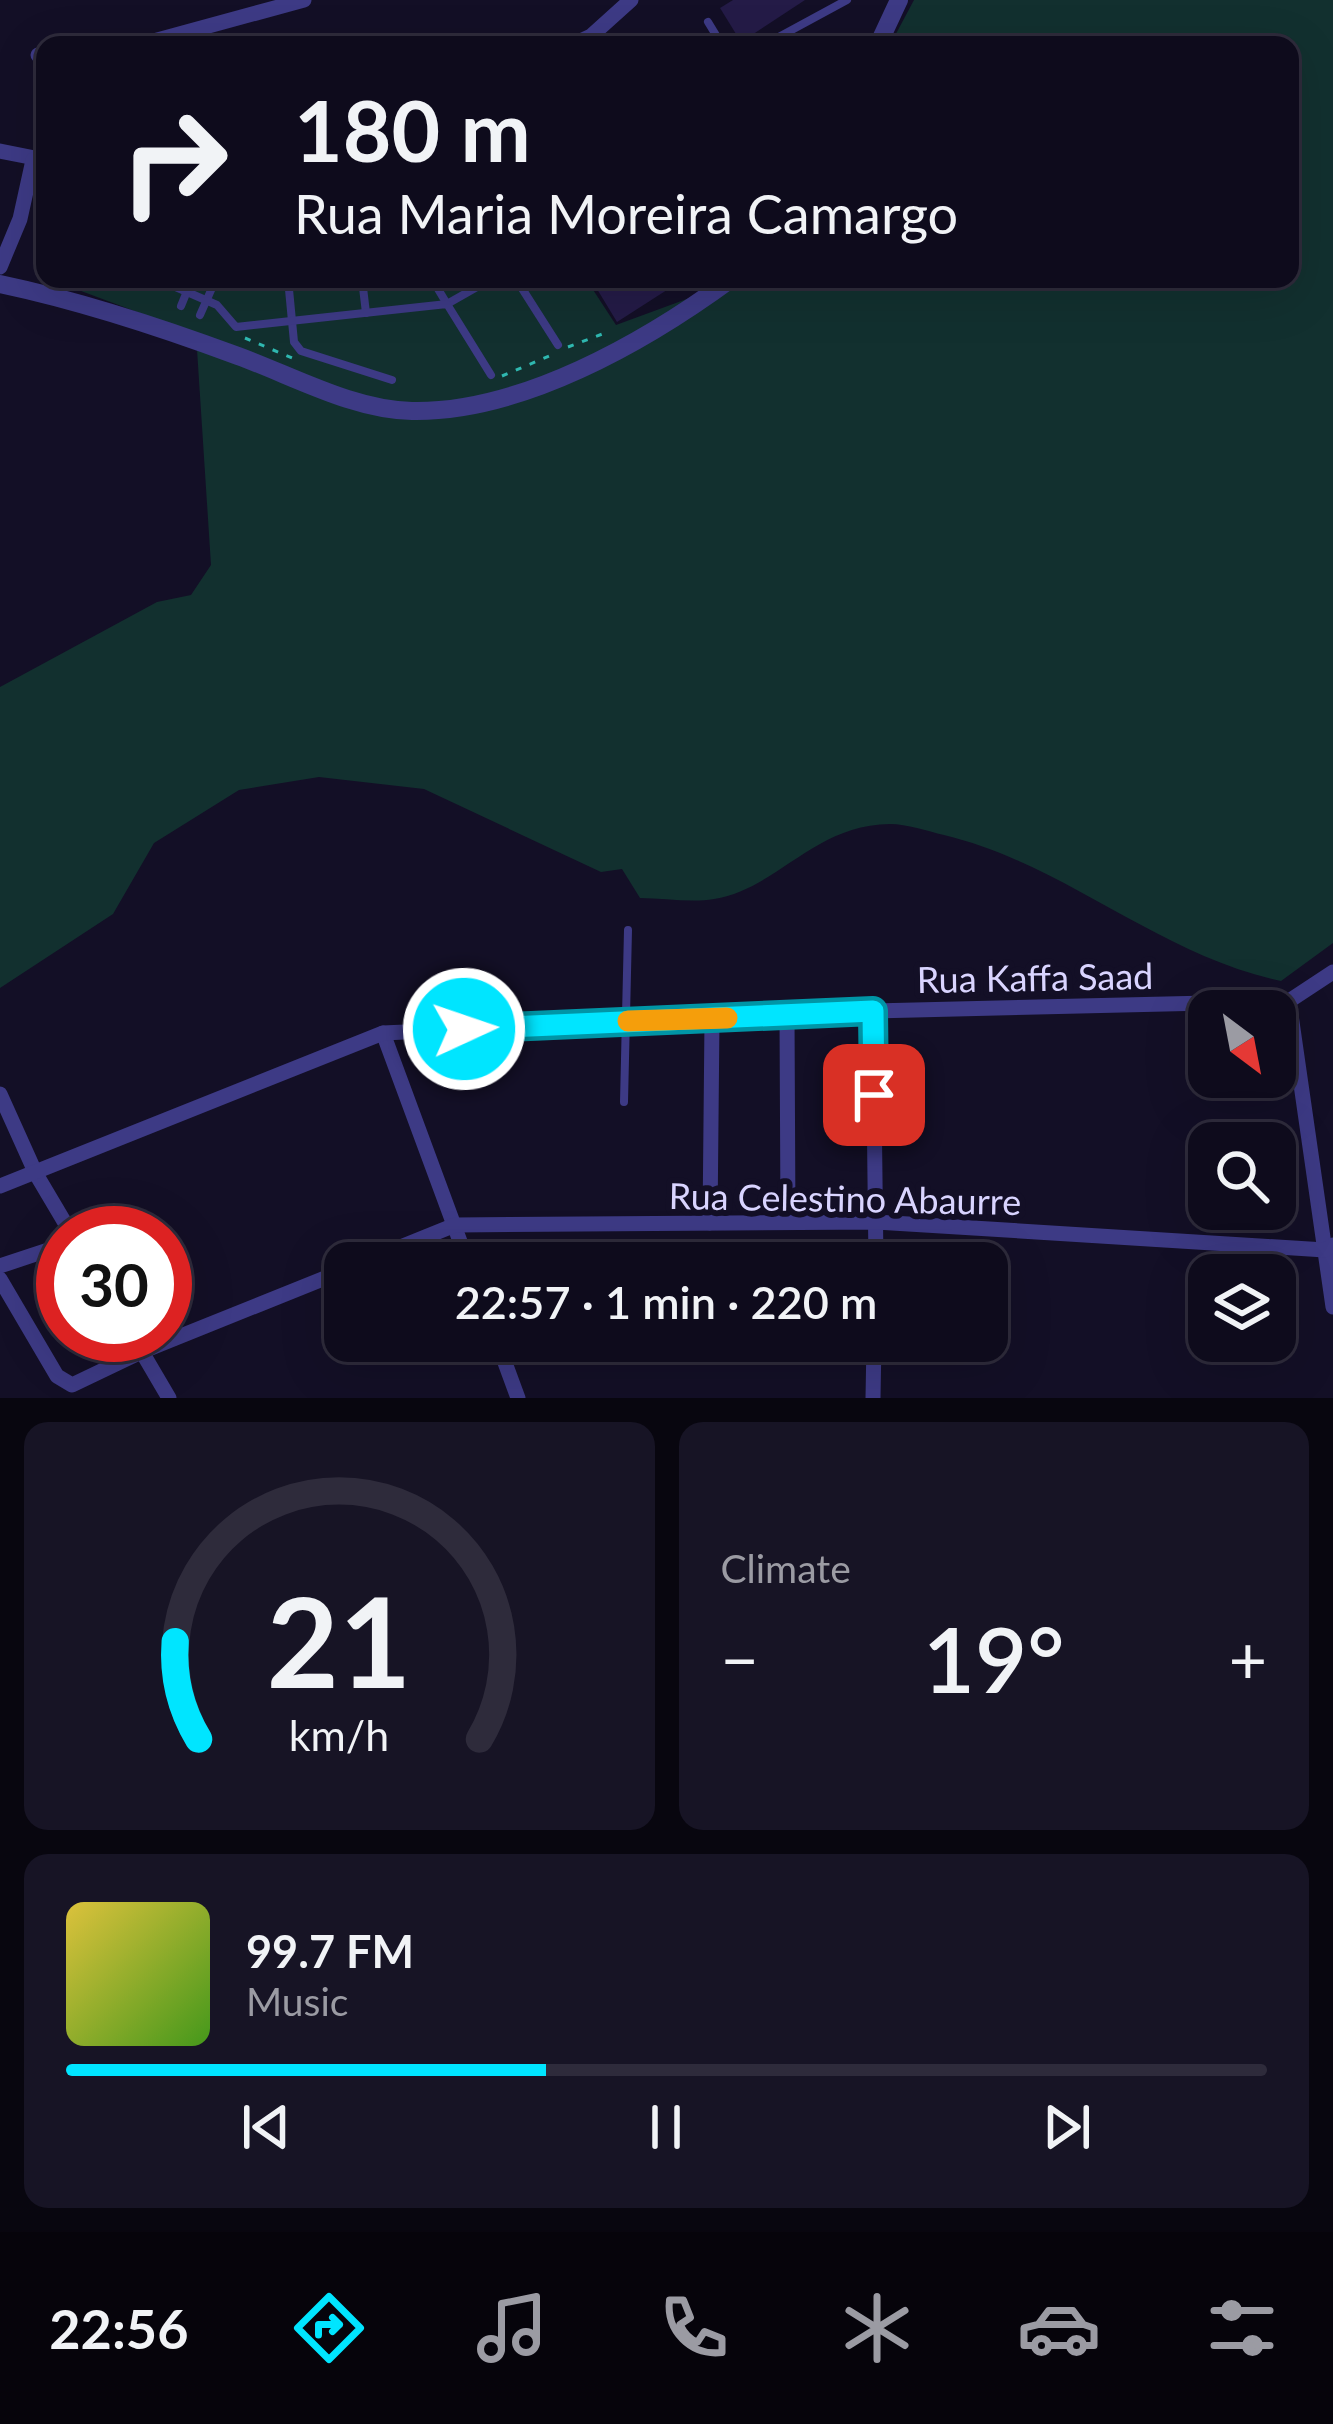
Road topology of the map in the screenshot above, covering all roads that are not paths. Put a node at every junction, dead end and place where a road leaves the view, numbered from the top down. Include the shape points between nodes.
1 (304, 0) edge
2 (631, 0) edge
3 (847, 0) edge
4 (899, 0) edge
5 (708, 22) dead end
6 (172, 36) edge
7 (592, 36) edge
8 (717, 36) edge
9 (781, 36) edge
10 (882, 36) edge
11 (0, 152) edge
12 (36, 159) edge
13 (36, 169) edge
14 (0, 268) edge
15 (0, 284) edge
16 (180, 288) edge
17 (189, 288) edge
18 (212, 288) edge
19 (289, 288) edge
20 (363, 288) edge
21 (437, 288) edge
22 (475, 288) edge
23 (522, 288) edge
24 (715, 288) edge
25 (188, 291) junction
26 (207, 299) junction
27 (447, 304) junction
28 (181, 307) dead end
29 (366, 313) junction
30 (200, 315) dead end
31 (292, 321) junction
32 (558, 345) dead end
33 (493, 377) road end
34 (392, 380) dead end
35 (628, 930) dead end
36 (1333, 972) edge
37 (1296, 996) edge
38 (1188, 1003) edge
39 (873, 1011) junction
40 (787, 1015) junction
41 (712, 1018) junction
42 (625, 1022) junction
43 (383, 1033) junction
44 (1296, 1044) edge
45 (623, 1102) dead end
46 (2, 1104) edge
47 (36, 1174) junction
48 (0, 1186) edge
49 (55, 1206) edge
50 (788, 1222) junction
51 (876, 1222) junction
52 (710, 1223) junction
53 (454, 1226) junction
54 (414, 1242) edge
55 (460, 1242) edge
56 (876, 1242) edge
57 (1329, 1248) edge
58 (36, 1254) edge
59 (0, 1266) edge
60 (324, 1278) edge
61 (0, 1279) edge
62 (1333, 1306) edge
63 (192, 1332) edge
64 (36, 1340) edge
65 (49, 1362) edge
66 (120, 1362) edge
67 (147, 1362) edge
68 (505, 1362) edge
69 (874, 1362) edge
70 (169, 1398) edge
71 (518, 1398) edge
72 (873, 1398) edge

1 - 6 street
2 - 7 street
3 - 9 lane
4 - 10 street
5 - 8 lane
11 - 12 street
13 - 14 street
15 - 24 street via 153,326 369,405 409,411 489,404 532,389
16 - 25 lane
17 - 25 lane
18 - 26 lane
19 - 31 lane
20 - 29 lane
21 - 27 lane
22 - 27 lane
23 - 32 lane
25 - 26 lane
25 - 28 lane
26 - 30 lane
26 - 31 lane via 236,327
27 - 29 lane
27 - 33 lane
29 - 31 lane
31 - 34 lane via 301,352
35 - 42 lane
36 - 37 street
38 - 39 street, Rua Kaffa Saad
39 - 40 street, Rua Kaffa Saad
39 - 51 street
40 - 41 street, Rua Kaffa Saad
40 - 50 street
41 - 42 street, Rua Kaffa Saad
41 - 52 street
42 - 43 street, Rua Kaffa Saad
42 - 45 lane
43 - 47 street, Rua Kaffa Saad
43 - 53 street
44 - 57 street
46 - 47 street
47 - 48 street, Rua Kaffa Saad
47 - 49 street
50 - 51 street, Rua Celestino Abaurre
50 - 52 street, Rua Celestino Abaurre
51 - 56 street
51 - 57 street, Rua Celestino Abaurre
52 - 53 street, Rua Celestino Abaurre
53 - 54 street, Rua Celestino Abaurre
53 - 55 street
57 - 62 street
58 - 59 street
60 - 63 street
61 - 64 street
65 - 66 street via 72,1385
67 - 70 street
68 - 71 street
69 - 72 street

